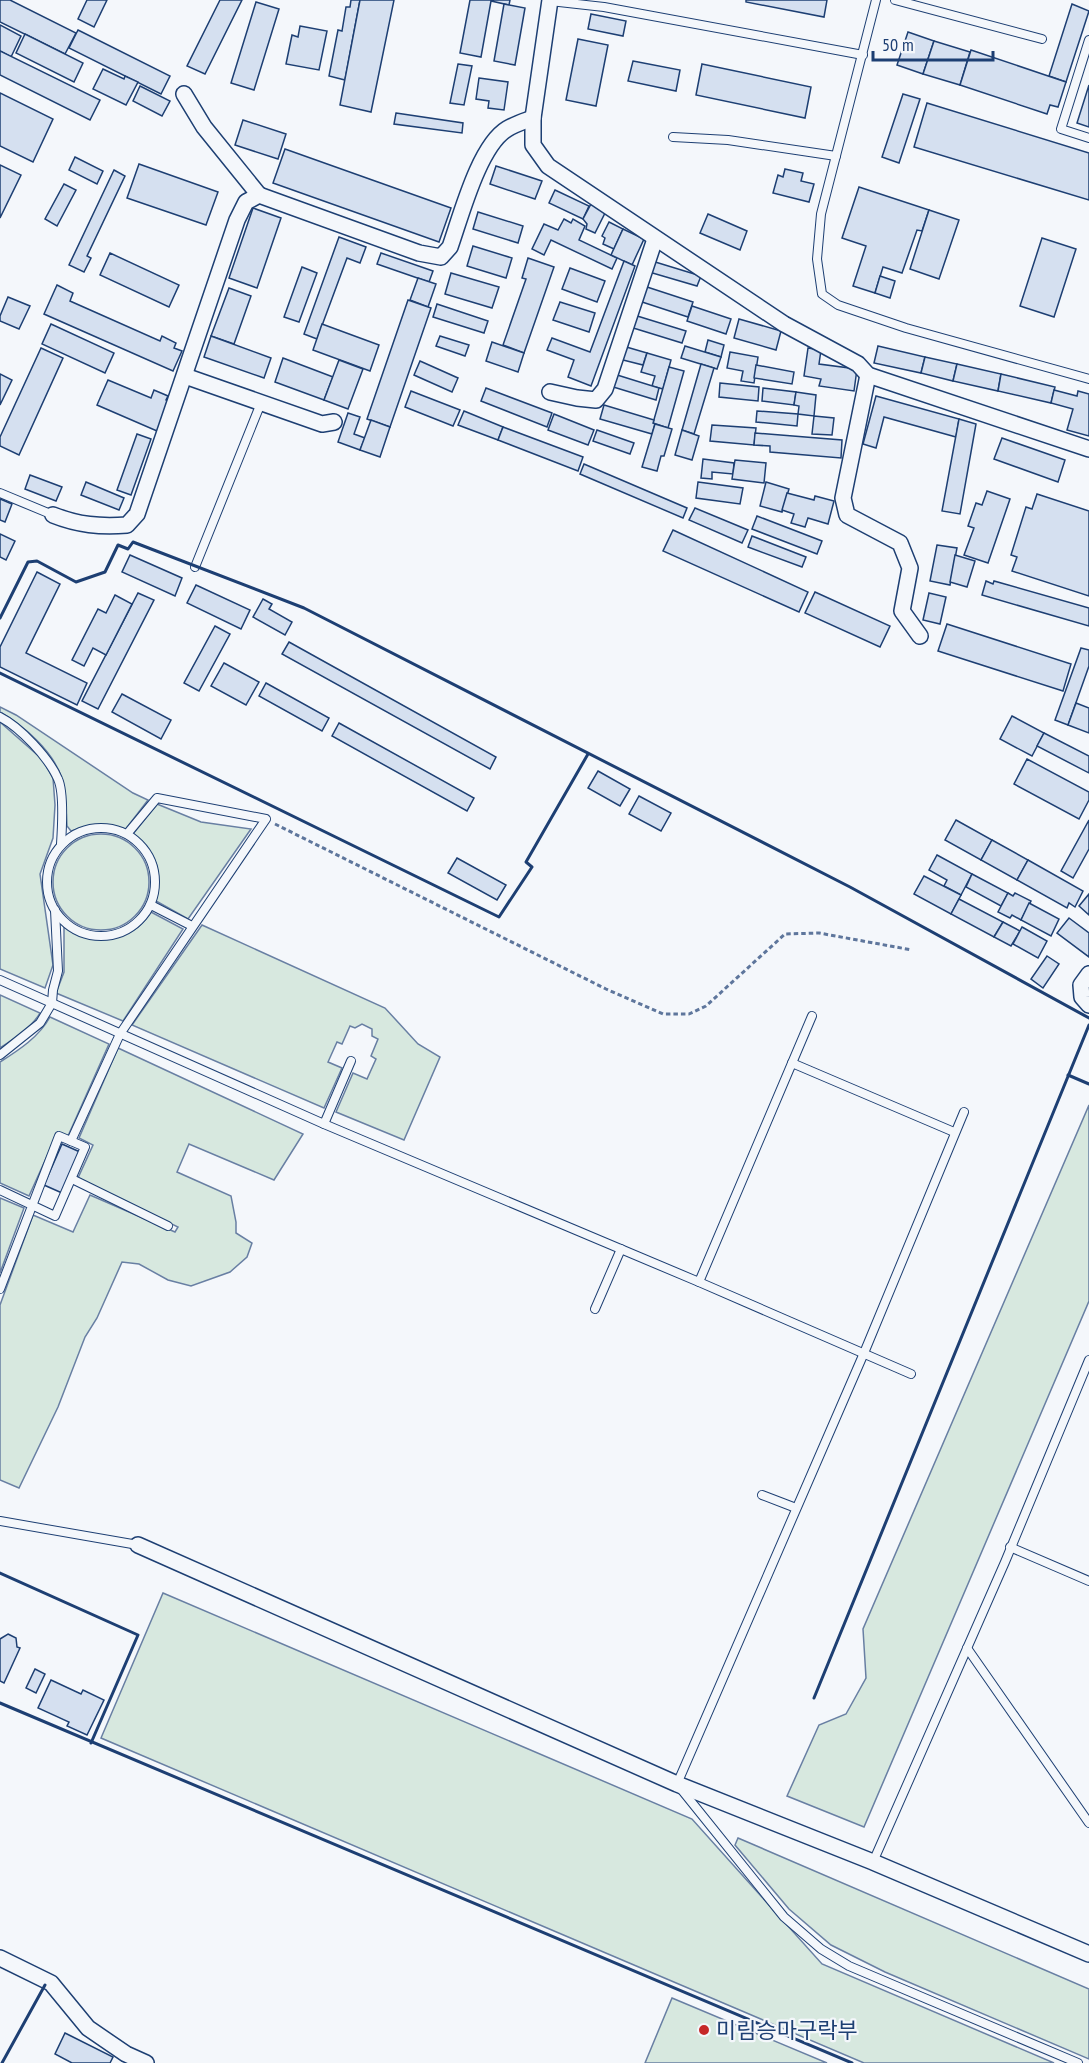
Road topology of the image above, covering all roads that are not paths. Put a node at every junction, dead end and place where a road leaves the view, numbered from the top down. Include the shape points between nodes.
1 (550, 0) edge
2 (876, 0) edge
3 (895, 0) edge
4 (1042, 39) dead end
5 (1089, 40) edge
6 (862, 55) junction
7 (184, 94) dead end
8 (533, 118) junction
9 (673, 137) dead end
10 (1089, 138) edge
11 (836, 156) junction
12 (259, 195) junction
13 (655, 239) junction
14 (868, 375) junction
15 (185, 376) junction
16 (1089, 379) edge
17 (550, 392) dead end
18 (261, 403) junction
19 (334, 422) dead end
20 (1089, 448) edge
21 (0, 493) edge
22 (52, 515) joint
23 (195, 567) dead end
24 (920, 636) dead end
25 (0, 717) edge
26 (127, 834) junction
27 (62, 844) junction
28 (151, 905) junction
29 (55, 910) junction
30 (192, 926) junction
31 (1089, 974) edge
32 (0, 980) edge
33 (52, 1003) junction
34 (1089, 1005) edge
35 (812, 1016) dead end
36 (120, 1034) junction
37 (0, 1055) edge
38 (351, 1061) dead end
39 (792, 1063) junction
40 (964, 1112) dead end
41 (324, 1124) junction
42 (954, 1132) junction
43 (72, 1141) junction
44 (72, 1179) junction
45 (0, 1190) edge
46 (31, 1204) junction
47 (168, 1226) dead end
48 (621, 1249) junction
49 (699, 1282) junction
50 (0, 1289) edge
51 (595, 1309) dead end
52 (864, 1353) junction
53 (1089, 1360) edge
54 (911, 1374) dead end
55 (762, 1495) dead end
56 (796, 1508) junction
57 (0, 1521) edge
58 (138, 1545) joint
59 (1010, 1547) junction
60 (1089, 1581) edge
61 (967, 1648) junction
62 (677, 1784) junction
63 (1089, 1823) edge
64 (873, 1862) junction
65 (1089, 1954) edge
66 (0, 1958) edge
67 (146, 2063) edge
68 (1078, 2063) edge

1 - 6 lane
1 - 8 street
2 - 6 lane
3 - 4 lane
5 - 10 lane via 1060,129
6 - 11 lane
7 - 12 street via 204,127
8 - 12 street via 497,138 481,162 450,247 441,257 419,253
8 - 13 street via 533,145 548,166
9 - 11 lane via 728,140
11 - 16 lane via 820,214 817,259 822,294 838,305 906,328
12 - 15 street via 246,202 237,220
13 - 14 street via 784,324 858,364
13 - 17 street via 605,389 596,400
14 - 20 street
14 - 24 street via 843,498 847,515 900,543 910,568 902,611
15 - 18 street
15 - 22 street via 137,514 127,525 74,524
18 - 19 street via 322,424
18 - 23 lane
21 - 22 lane
25 - 27 lane via 24,736 59,780
26 - 27 lane via 94,828 76,833
26 - 28 lane via 142,846 152,862 156,882
26 - 30 lane via 157,798 266,819
27 - 29 lane via 51,859 47,879
28 - 29 lane via 121,933 103,936 84,933 67,924
28 - 30 lane
29 - 33 lane via 58,971
30 - 36 lane
31 - 34 street via 1081,985 1082,997
32 - 33 lane
33 - 36 lane
33 - 37 lane via 40,1023
35 - 39 lane
36 - 41 lane
36 - 43 lane
38 - 41 lane
39 - 42 lane
39 - 49 lane
40 - 42 lane
41 - 48 lane
42 - 52 lane
43 - 44 lane via 85,1147
43 - 46 lane via 59,1136
44 - 46 lane via 55,1216
44 - 47 lane
45 - 46 lane
46 - 50 lane
48 - 49 lane
48 - 51 lane
49 - 52 lane
52 - 54 lane
52 - 56 lane
53 - 59 lane
55 - 56 lane
56 - 62 lane
57 - 58 lane
58 - 62 street
59 - 60 lane
59 - 61 lane
61 - 63 lane
61 - 64 lane
62 - 64 street
62 - 68 lane via 784,1917 822,1949 849,1966
64 - 65 street
66 - 67 street via 51,1983 88,2028

